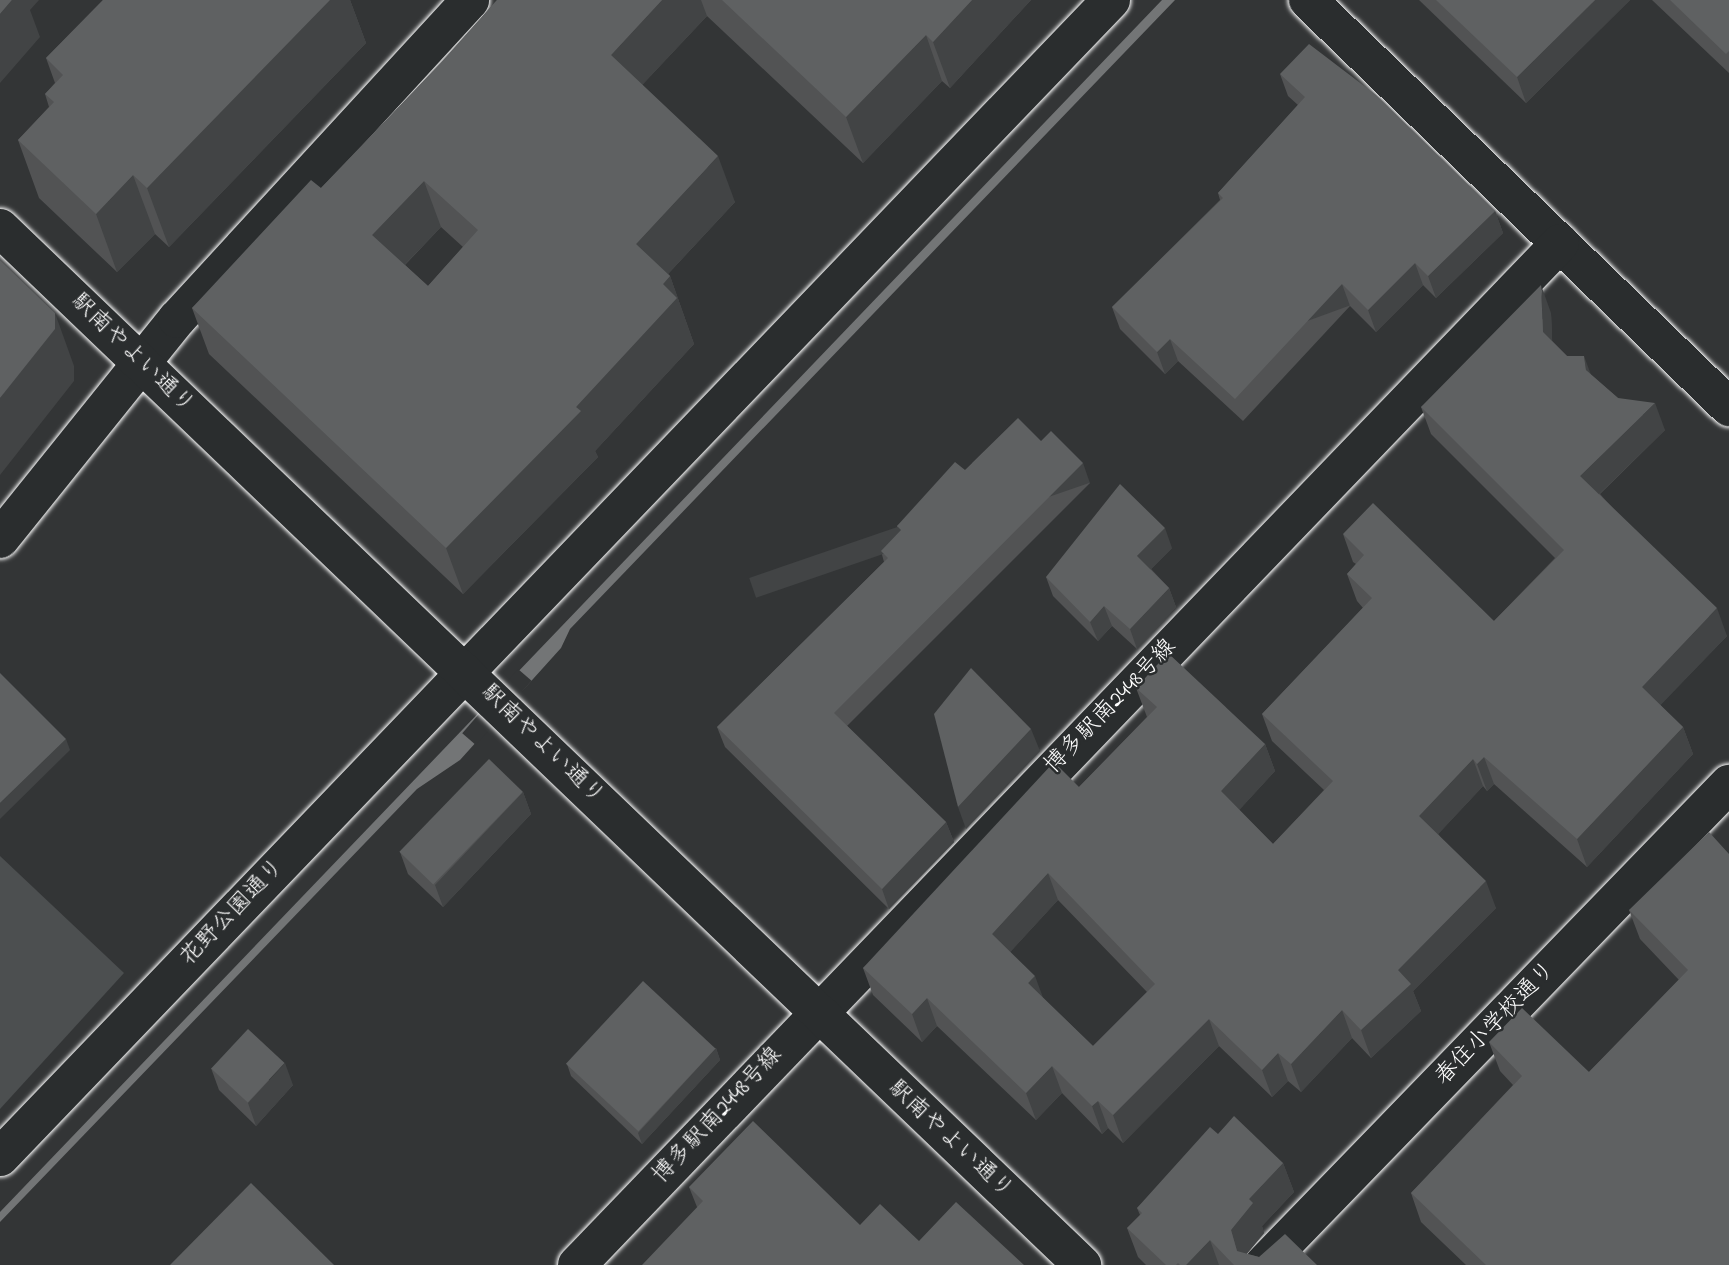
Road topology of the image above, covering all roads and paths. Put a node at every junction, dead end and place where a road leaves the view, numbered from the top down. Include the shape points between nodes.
1 (470, 0) edge
2 (1111, 0) edge
3 (1308, 0) edge
4 (0, 228) edge
5 (1560, 243) junction
6 (141, 362) junction
7 (1729, 407) edge
8 (0, 539) edge
9 (464, 669) junction
10 (1729, 784) edge
11 (816, 1013) junction
12 (0, 1157) edge
13 (577, 1265) edge
14 (1082, 1265) edge
15 (1263, 1265) edge

1 - 6 street
2 - 9 street, 花野公園通り
3 - 5 street
4 - 6 street, 駅南やよい通り
5 - 7 street
5 - 11 street, 博多駅南2448号線
6 - 8 street
6 - 9 street, 駅南やよい通り
9 - 11 street, 駅南やよい通り
9 - 12 street, 花野公園通り
10 - 15 street, 春住小学校通り
11 - 13 street, 博多駅南2448号線
11 - 14 street, 駅南やよい通り

